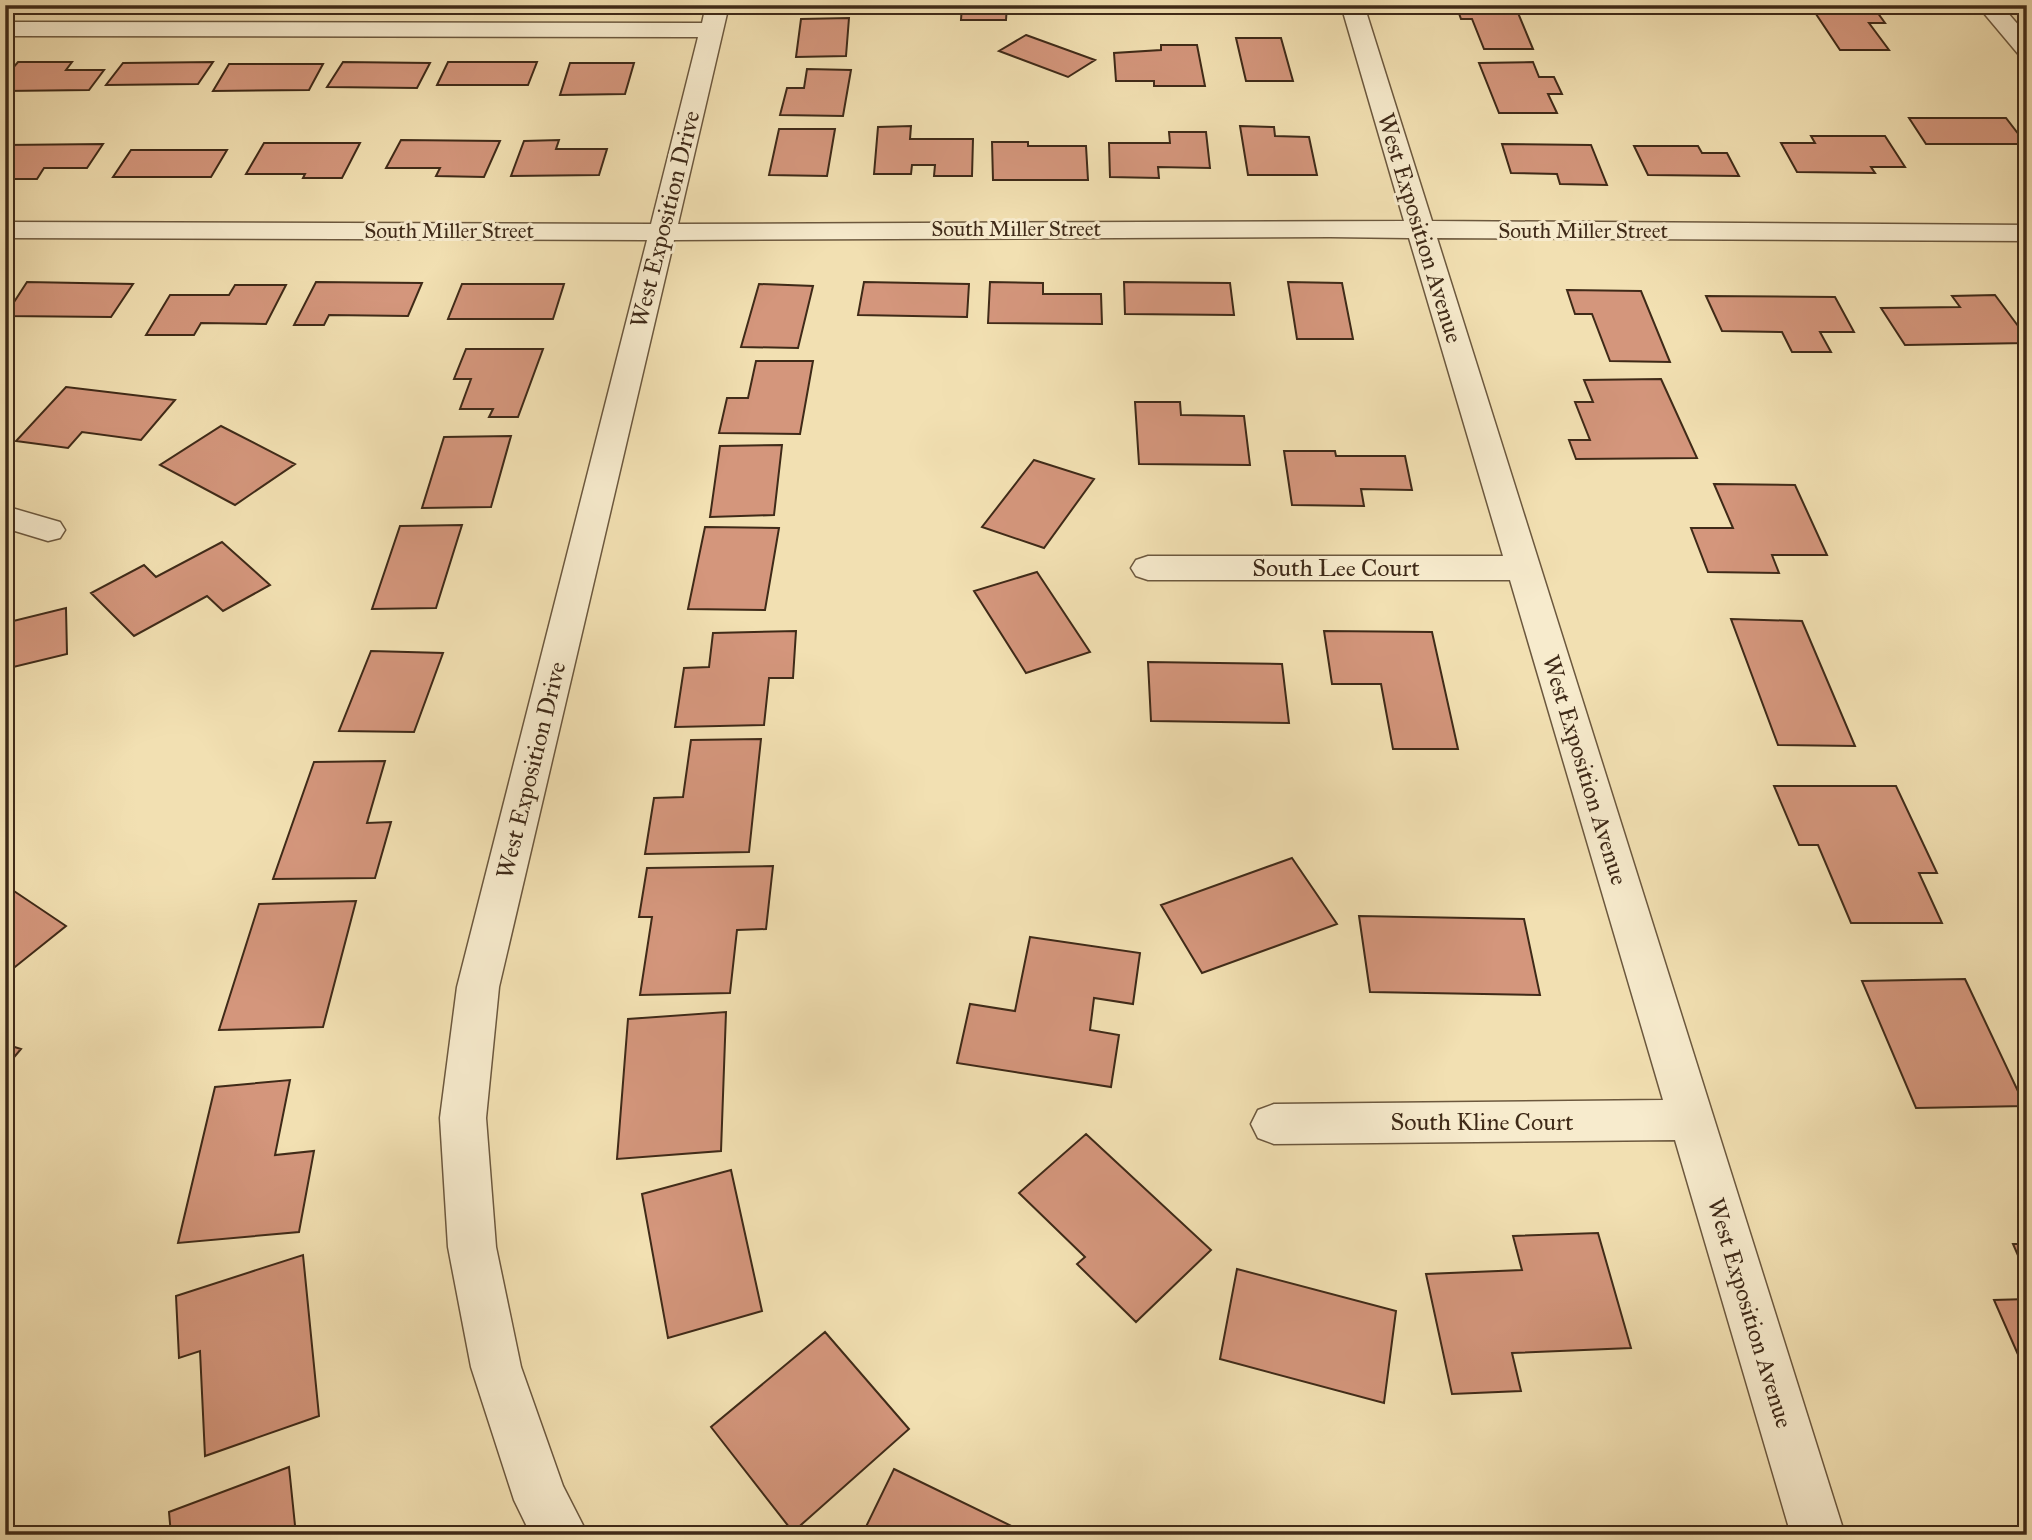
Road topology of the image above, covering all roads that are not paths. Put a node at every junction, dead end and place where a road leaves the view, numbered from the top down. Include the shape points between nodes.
1 (1268, 5) edge
2 (1352, 5) edge
3 (1988, 5) edge
4 (1082, 6) edge
5 (715, 18) edge
6 (5, 29) edge
7 (2027, 50) edge
8 (1421, 229) junction
9 (5, 230) edge
10 (661, 232) junction
11 (2027, 233) edge
12 (5, 517) edge
13 (48, 530) dead end
14 (1148, 568) dead end
15 (1524, 568) junction
16 (1690, 1120) junction
17 (1275, 1124) dead end
18 (561, 1535) edge
19 (1818, 1535) edge

1 - 4 street
2 - 8 street, West Exposition Avenue
3 - 7 street
5 - 6 street
5 - 10 street, West Exposition Drive
8 - 10 street, South Miller Street
8 - 11 street, South Miller Street
8 - 15 street, West Exposition Avenue
9 - 10 street, South Miller Street
10 - 18 street, West Exposition Drive via 478,987 463,1118 472,1247 496,1367 541,1500
12 - 13 street
14 - 15 street, South Lee Court
15 - 16 street, West Exposition Avenue
16 - 17 street, South Kline Court
16 - 19 street, West Exposition Avenue

